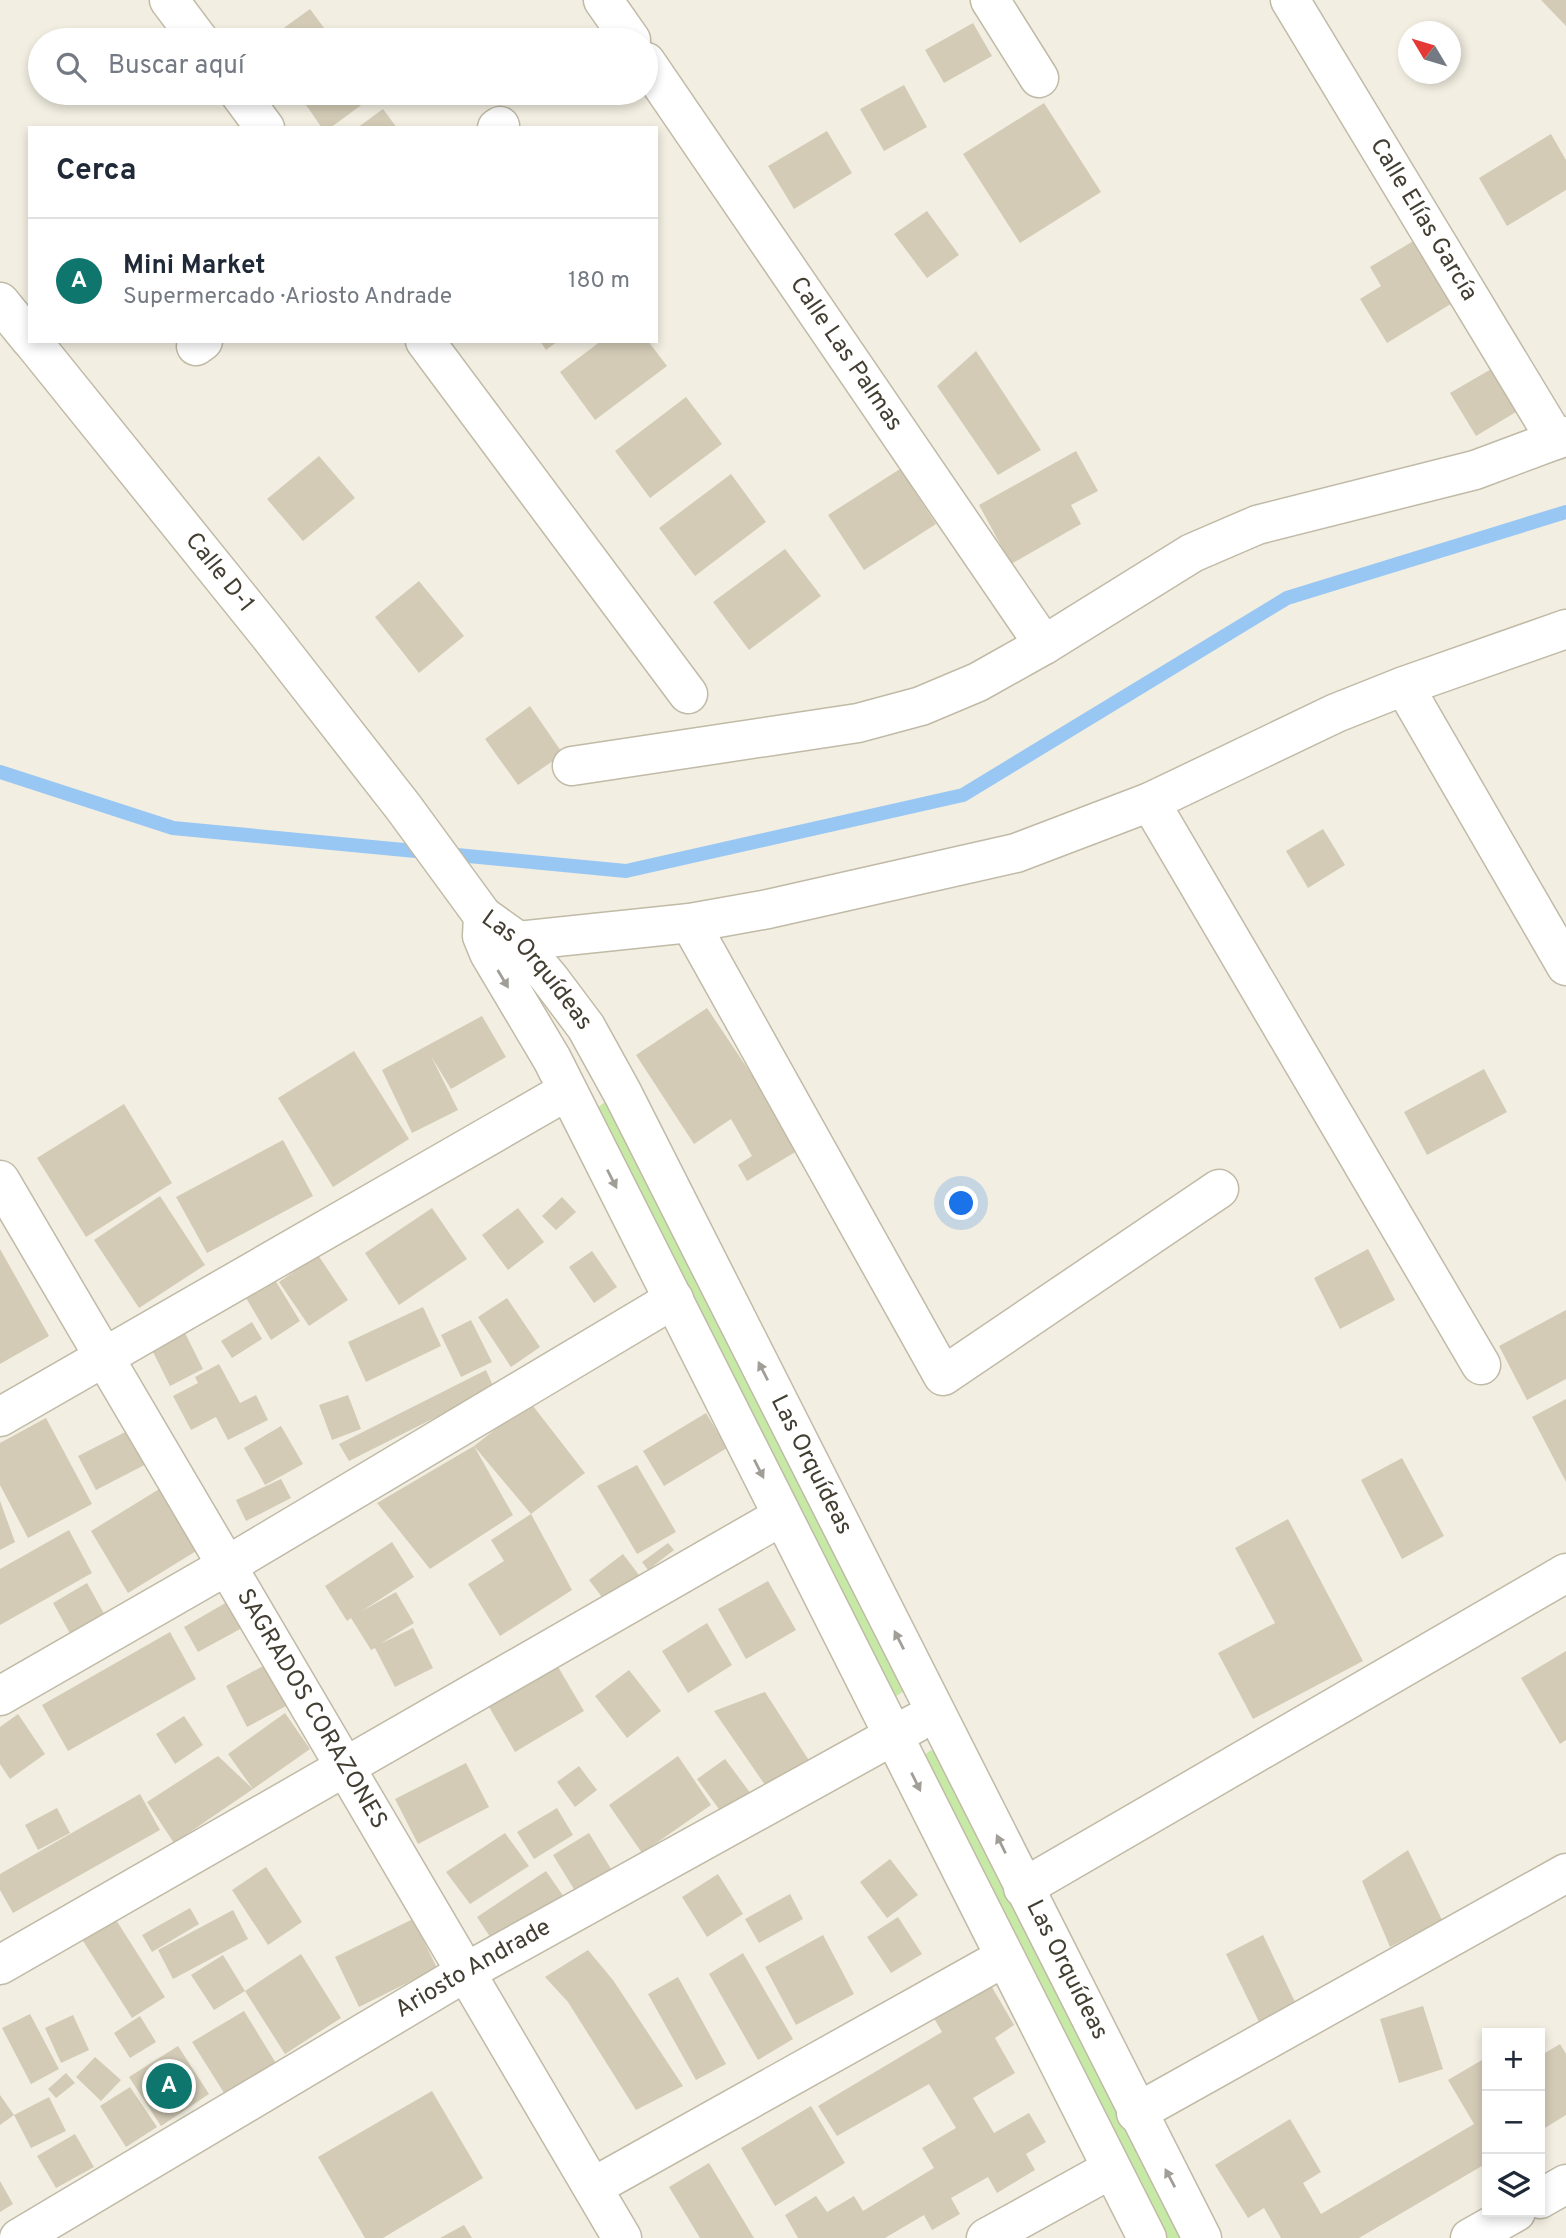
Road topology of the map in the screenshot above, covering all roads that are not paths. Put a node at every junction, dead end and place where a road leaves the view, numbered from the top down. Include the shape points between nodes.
1 (169, 0) edge
2 (603, 0) edge
3 (990, 0) edge
4 (1290, 0) edge
5 (191, 28) edge
6 (623, 28) edge
7 (1039, 78) dead end
8 (658, 80) edge
9 (248, 105) edge
10 (264, 126) edge
11 (0, 302) edge
12 (28, 336) edge
13 (33, 343) edge
14 (426, 343) edge
15 (1561, 438) edge
16 (1566, 629) edge
17 (1044, 645) junction
18 (1404, 685) junction
19 (688, 694) dead end
20 (572, 766) dead end
21 (1150, 802) junction
22 (483, 916) junction
23 (690, 923) junction
24 (518, 941) junction
25 (1566, 966) edge
26 (568, 1091) junction
27 (0, 1180) edge
28 (1219, 1189) dead end
29 (674, 1298) junction
30 (105, 1356) junction
31 (1481, 1365) dead end
32 (0, 1418) edge
33 (782, 1516) junction
34 (228, 1565) junction
35 (1566, 1573) edge
36 (0, 1696) edge
37 (936, 1712) junction
38 (893, 1735) junction
39 (346, 1767) junction
40 (1566, 1873) edge
41 (1023, 1888) junction
42 (1003, 1958) junction
43 (0, 1965) edge
44 (466, 1972) junction
45 (1136, 2113) junction
46 (1111, 2169) junction
47 (1566, 2184) edge
48 (593, 2187) junction
49 (1545, 2196) edge
50 (1508, 2217) edge
51 (19, 2238) edge
52 (622, 2238) edge
53 (986, 2238) edge
54 (1147, 2238) edge
55 (1202, 2238) edge
56 (1470, 2238) edge

1 - 5 street
2 - 6 street
3 - 7 street
4 - 15 street, Calle Elías García
8 - 17 street, Calle Las Palmas
9 - 10 street
11 - 12 street, Calle D-1
13 - 22 street, Calle D-1 via 404,807
14 - 19 street
15 - 17 street via 1475,470 1257,524 1192,552
16 - 18 street
17 - 20 street via 922,706 858,723
18 - 21 street
18 - 25 street
21 - 23 street via 1016,853
21 - 31 street
22 - 24 street, Las Orquídeas
22 -> 26 street, Las Orquídeas via 482,936 489,953
23 - 24 street
23 - 28 street via 943,1376
37 -> 24 street, Las Orquídeas via 605,1059 579,1017
26 -> 29 street, Las Orquídeas
26 - 30 street
27 - 30 street, SAGRADOS CORAZONES
29 -> 33 street, Las Orquídeas
29 - 34 street
30 - 32 street
30 - 34 street, SAGRADOS CORAZONES
33 - 38 street, Las Orquídeas
33 - 39 street
34 - 36 street
34 - 39 street, SAGRADOS CORAZONES
35 - 41 street
37 - 38 street, Ariosto Andrade
41 -> 37 street, Las Orquídeas
38 -> 42 street, Las Orquídeas
38 - 44 street, Ariosto Andrade
39 - 43 street
39 - 44 street, SAGRADOS CORAZONES
40 - 45 street
41 - 45 street, Las Orquídeas
42 - 46 street, Las Orquídeas
42 - 48 street
44 - 48 street, SAGRADOS CORAZONES
44 - 51 street, Ariosto Andrade
55 -> 45 street, Las Orquídeas
46 - 53 street
46 - 54 street, Las Orquídeas
47 - 49 street
48 - 52 street, SAGRADOS CORAZONES
50 - 56 street

